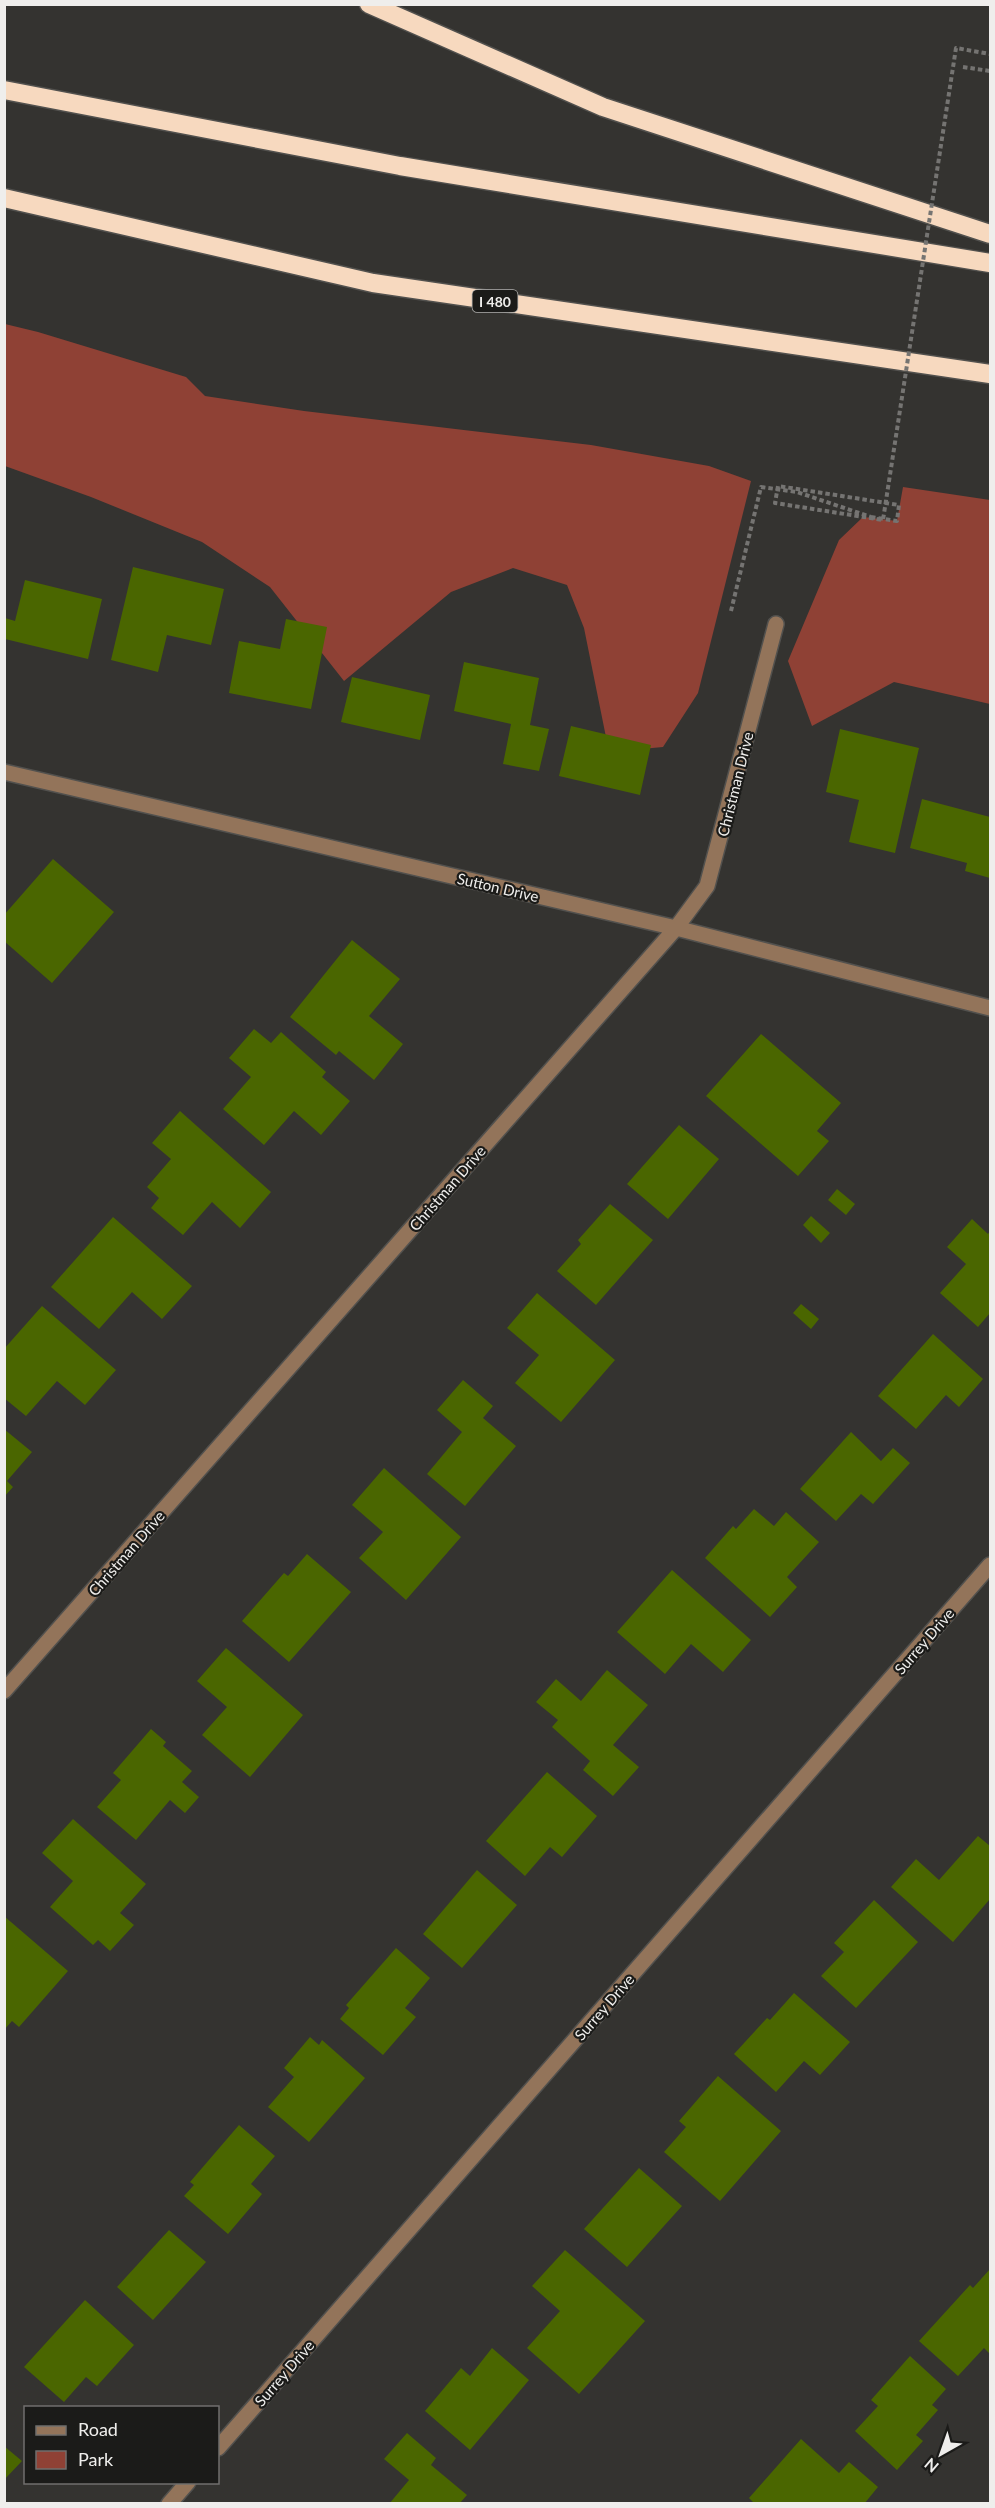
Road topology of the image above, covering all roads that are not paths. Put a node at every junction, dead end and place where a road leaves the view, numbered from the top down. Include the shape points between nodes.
1 (369, 4) edge
2 (4, 90) edge
3 (4, 198) edge
4 (990, 234) edge
5 (990, 262) edge
6 (990, 374) edge
7 (776, 624) dead end
8 (4, 772) edge
9 (676, 928) junction
10 (990, 1008) edge
11 (990, 1565) edge
12 (4, 1691) edge
13 (219, 2447) edge
14 (186, 2484) edge
15 (169, 2504) edge

1 - 4 highway via 603,106
2 - 5 highway via 400,166
3 - 6 highway, I 480 via 373,283
7 - 9 street, Christman Drive via 706,886
8 - 9 street, Sutton Drive
9 - 10 street, Sutton Drive
9 - 12 street, Christman Drive
11 - 13 street, Surrey Drive
14 - 15 street

